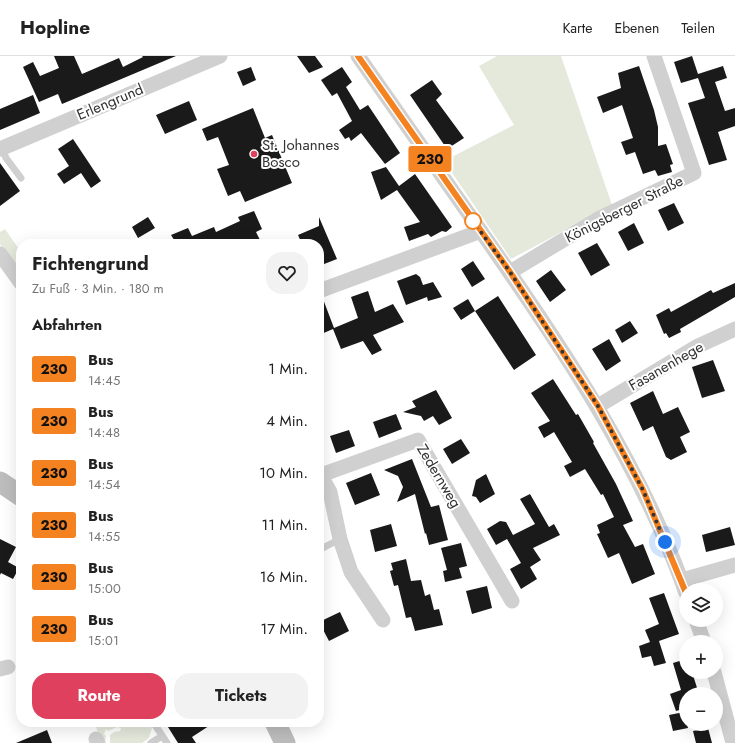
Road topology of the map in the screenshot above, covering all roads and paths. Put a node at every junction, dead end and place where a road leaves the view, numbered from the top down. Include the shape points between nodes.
1 (220, 56) edge
2 (358, 56) edge
3 (654, 56) edge
4 (1, 149) edge
5 (21, 178) dead end
6 (481, 231) junction
7 (0, 254) edge
8 (510, 272) junction
9 (16, 276) edge
10 (324, 289) edge
11 (735, 328) edge
12 (598, 406) junction
13 (324, 472) edge
14 (324, 481) edge
15 (0, 482) edge
16 (16, 493) edge
17 (340, 539) junction
18 (324, 547) edge
19 (735, 565) edge
20 (683, 583) edge
21 (691, 583) edge
22 (512, 601) dead end
23 (383, 620) dead end
24 (716, 679) edge
25 (156, 727) edge
26 (277, 727) edge
27 (162, 736) junction
28 (151, 743) edge
29 (167, 743) edge
30 (285, 743) edge
31 (732, 743) edge

1 - 4 street, Erlengrund
2 - 6 street
3 - 8 street, Königsberger Straße via 694,173 600,218
4 - 5 lane
6 - 8 street
6 - 10 street
7 - 9 street
8 - 12 street
11 - 12 street, Fasanenhege via 698,346
12 - 20 street via 643,490
13 - 22 street, Zedernweg via 418,440
14 - 17 street via 330,492
15 - 16 main road
17 - 18 lane
17 - 23 street via 351,572
19 - 21 street
24 - 31 street
25 - 27 lane
26 - 30 main road
27 - 28 lane
27 - 29 lane

